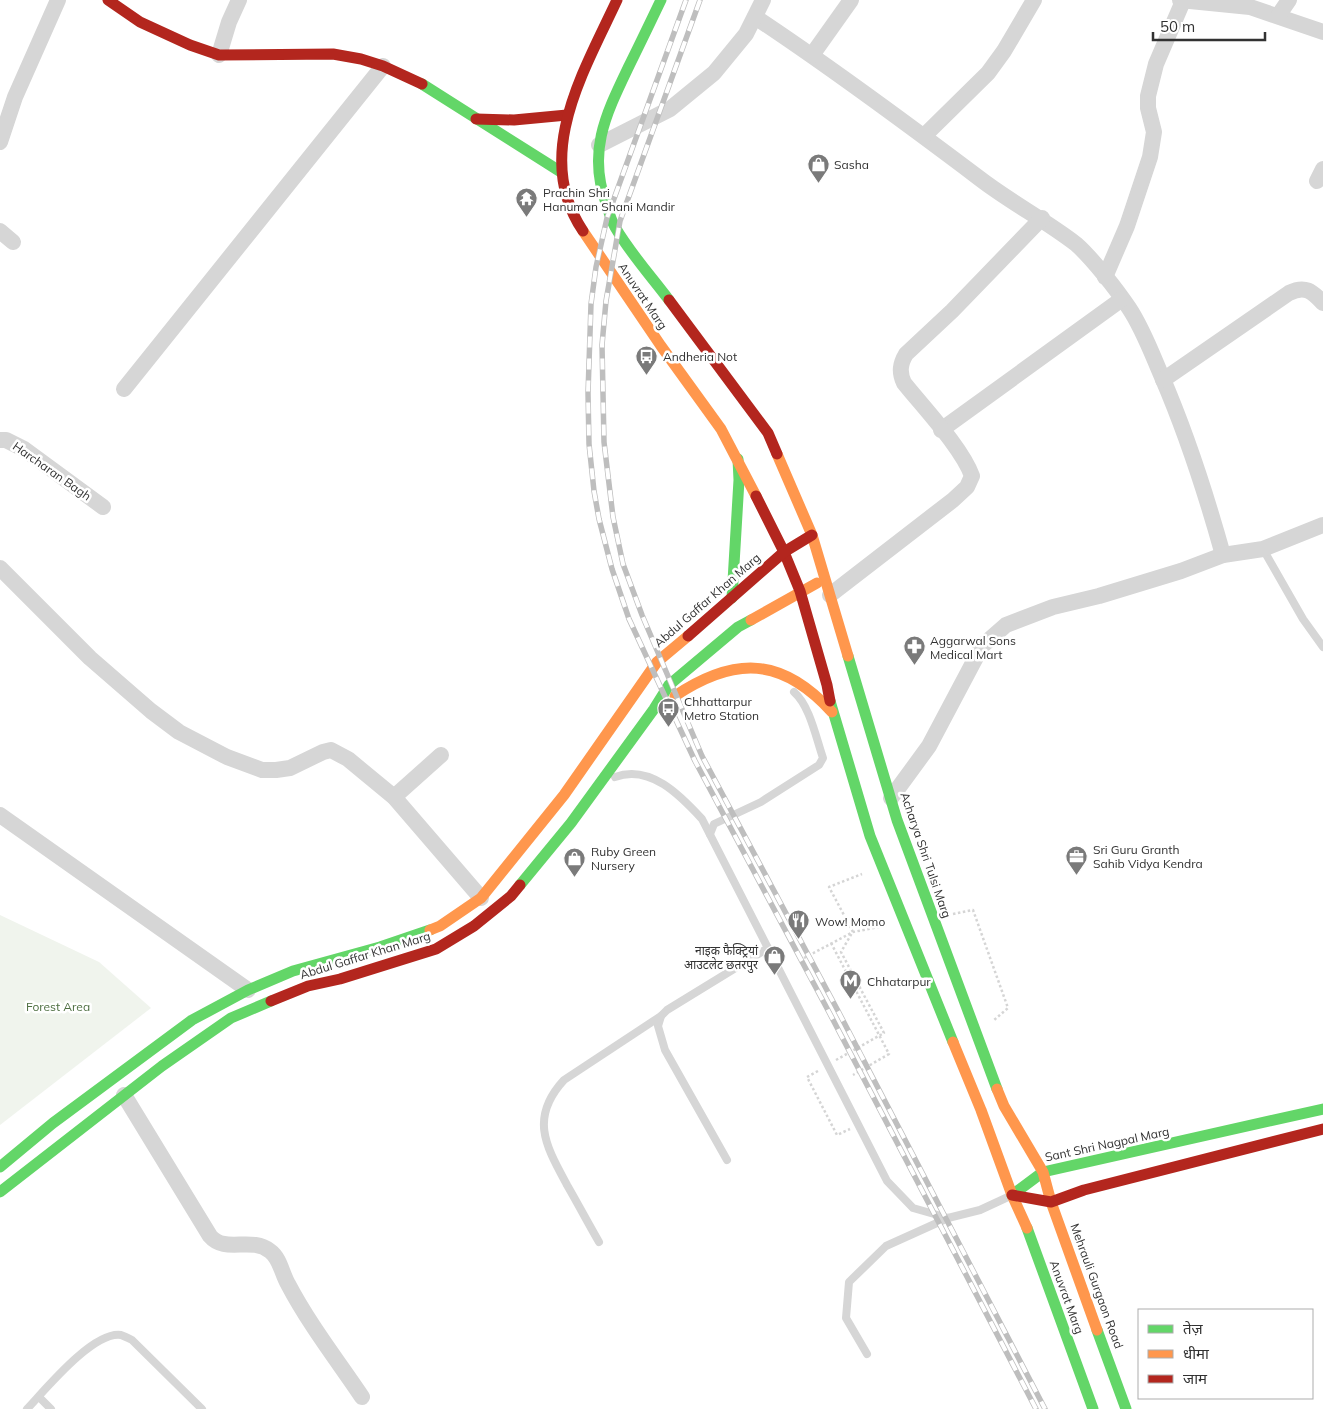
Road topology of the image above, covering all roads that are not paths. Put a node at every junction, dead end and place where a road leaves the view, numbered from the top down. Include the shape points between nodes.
1 (58, 0) edge
2 (239, 0) edge
3 (617, 0) edge
4 (661, 0) edge
5 (762, 0) edge
6 (851, 0) edge
7 (1034, 0) edge
8 (1182, 0) edge
9 (1289, 0) edge
10 (118, 3) edge
11 (1278, 16) junction
12 (755, 17) junction
13 (1323, 32) edge
14 (219, 55) junction
15 (812, 55) junction
16 (383, 66) junction
17 (567, 115) junction
18 (475, 119) junction
19 (924, 136) junction
20 (0, 142) edge
21 (599, 145) junction
22 (560, 172) junction
23 (1042, 218) junction
24 (0, 231) edge
25 (13, 242) dead end
26 (1105, 277) junction
27 (1122, 299) junction
28 (1323, 303) edge
29 (1163, 380) junction
30 (124, 389) dead end
31 (942, 430) junction
32 (0, 440) edge
33 (738, 459) junction
34 (103, 507) dead end
35 (1323, 525) edge
36 (812, 535) junction
37 (1263, 549) junction
38 (784, 552) junction
39 (1223, 555) junction
40 (0, 568) edge
41 (825, 579) junction
42 (800, 591) junction
43 (830, 595) junction
44 (732, 598) junction
45 (1323, 647) edge
46 (757, 668) junction
47 (783, 684) dead end
48 (790, 689) dead end
49 (654, 709) junction
50 (832, 712) junction
51 (441, 755) dead end
52 (602, 781) junction
53 (394, 797) junction
54 (891, 798) junction
55 (0, 815) edge
56 (710, 834) junction
57 (481, 898) junction
58 (768, 948) junction
59 (248, 990) junction
60 (661, 1016) junction
61 (124, 1095) junction
62 (1323, 1109) edge
63 (1323, 1129) edge
64 (727, 1160) dead end
65 (0, 1167) edge
66 (1043, 1172) junction
67 (0, 1192) edge
68 (1012, 1195) junction
69 (1052, 1202) junction
70 (948, 1218) junction
71 (599, 1242) dead end
72 (867, 1354) dead end
73 (39, 1397) junction
74 (362, 1397) dead end
75 (27, 1409) edge
76 (51, 1409) edge
77 (202, 1409) edge
78 (1093, 1409) edge
79 (1126, 1409) edge

1 - 20 street via 18,89
2 - 14 street
3 - 17 main road, Anuvrat Marg
4 - 21 main road, Anuvrat Marg via 610,105
5 - 12 street
6 - 15 street
7 - 19 street via 988,73
8 - 11 street via 1250,7
8 - 26 street via 1150,85 1147,101 1154,132 1150,157 1130,218
9 - 11 street
10 - 14 main road via 140,22
11 - 13 street
12 - 15 street
12 - 21 street via 746,34 714,73 692,92 670,109
14 - 16 main road via 333,54 361,58
15 - 19 street
16 - 18 main road via 422,84
16 - 30 street
17 - 18 main road via 514,120
17 - 22 main road, Anuvrat Marg
18 - 22 main road
19 - 23 street via 998,192
21 - 36 main road, Anuvrat Marg via 600,188 614,226 768,433
22 - 33 main road, Anuvrat Marg via 576,221
23 - 26 street via 1078,246
23 - 31 street via 902,361 900,374 904,383
24 - 25 street
26 - 27 street
27 - 29 street via 1130,309
27 - 31 street
28 - 29 street via 1308,290 1298,288
29 - 39 street via 1188,438
31 - 43 street via 969,467 972,476 967,487
32 - 34 street, Harcharan Bagh via 24,449
33 - 38 main road, Anuvrat Marg
33 - 44 main road
35 - 37 street
36 - 38 main road, Abdul Gaffar Khan Marg
36 - 41 main road, Acharya Shri Tulsi Marg
37 - 39 street
37 - 45 lane
38 - 42 main road, Anuvrat Marg
38 - 44 main road, Abdul Gaffar Khan Marg
39 - 54 street via 1006,625 982,646 929,746
40 - 53 street via 90,658 179,732 227,757 262,770 290,768 331,750 348,759
41 - 42 main road, Abdul Gaffar Khan Marg
41 - 43 main road, Acharya Shri Tulsi Marg
42 - 49 main road, Abdul Gaffar Khan Marg via 738,628 669,685
42 - 50 main road
43 - 54 main road, Acharya Shri Tulsi Marg
44 - 57 main road, Abdul Gaffar Khan Marg via 657,662 564,795
46 - 47 lane
46 - 49 main road via 713,674
46 - 50 main road via 799,682
48 - 56 lane via 806,708 823,758 819,765 761,802 714,824
49 - 52 main road, Abdul Gaffar Khan Marg
50 - 68 main road via 870,836
51 - 53 street
52 - 56 lane via 624,773 644,775 660,782 688,803
52 - 61 main road, Abdul Gaffar Khan Marg via 511,896 474,926 436,949 308,986 232,1018
53 - 57 street
54 - 66 main road, Acharya Shri Tulsi Marg via 1004,1106
55 - 59 street
56 - 58 lane
57 - 59 main road, Abdul Gaffar Khan Marg via 440,926 380,947 293,971
58 - 60 lane
58 - 70 lane via 887,1181 913,1208
59 - 65 main road, Abdul Gaffar Khan Marg via 192,1020 52,1123
60 - 64 lane via 658,1026 665,1050
60 - 71 lane via 564,1080 548,1103 543,1126 545,1140
61 - 67 main road, Abdul Gaffar Khan Marg
61 - 74 street via 214,1241 223,1245 262,1246 271,1251 287,1284
62 - 66 main road, Sant Shri Nagpal Marg
63 - 69 main road via 1084,1190
66 - 68 main road, Sant Shri Nagpal Marg
66 - 69 main road, Mehrauli Gurgaon Road
68 - 69 main road
68 - 70 lane via 980,1210
68 - 78 main road, Anuvrat Marg
69 - 79 main road, Mehrauli Gurgaon Road
70 - 72 lane via 886,1246 849,1282 846,1318
73 - 75 lane
73 - 76 lane
73 - 77 lane via 94,1343 108,1336 120,1335 132,1340

